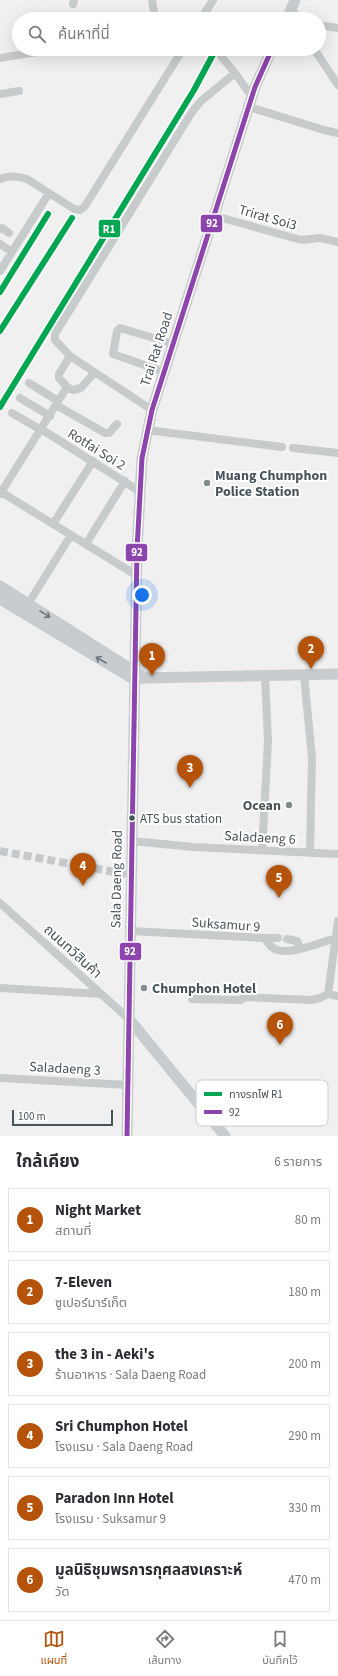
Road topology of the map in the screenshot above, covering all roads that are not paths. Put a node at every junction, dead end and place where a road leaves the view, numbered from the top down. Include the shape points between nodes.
1 (152, 0) edge
2 (213, 0) edge
3 (295, 0) edge
4 (154, 12) edge
5 (205, 12) edge
6 (294, 12) edge
7 (326, 26) edge
8 (338, 28) edge
9 (12, 56) edge
10 (178, 56) edge
11 (221, 56) edge
12 (269, 56) edge
13 (319, 56) edge
14 (0, 58) edge
15 (235, 73) junction
16 (338, 85) edge
17 (19, 91) dead end
18 (0, 94) edge
19 (252, 97) junction
20 (338, 133) edge
21 (0, 179) edge
22 (49, 193) junction
23 (215, 216) junction
24 (0, 229) edge
25 (9, 233) dead end
26 (338, 242) edge
27 (0, 244) edge
28 (12, 252) junction
29 (0, 271) edge
30 (174, 344) junction
31 (70, 356) junction
32 (164, 372) junction
33 (94, 373) junction
34 (29, 383) dead end
35 (67, 387) junction
36 (20, 398) dead end
37 (57, 403) junction
38 (152, 410) junction
39 (12, 413) dead end
40 (50, 416) junction
41 (117, 424) dead end
42 (41, 430) junction
43 (147, 430) junction
44 (282, 447) dead end
45 (293, 448) dead end
46 (338, 453) edge
47 (92, 461) junction
48 (125, 482) junction
49 (140, 491) junction
50 (1, 493) edge
51 (53, 524) junction
52 (71, 535) junction
53 (86, 544) junction
54 (136, 575) junction
55 (0, 586) edge
56 (0, 600) edge
57 (25, 608) junction
58 (338, 674) edge
59 (304, 675) junction
60 (138, 676) junction
61 (265, 676) junction
62 (132, 842) junction
63 (262, 851) junction
64 (310, 853) junction
65 (338, 854) edge
66 (0, 903) edge
67 (338, 921) edge
68 (130, 931) junction
69 (265, 938) junction
70 (336, 939) edge
71 (300, 948) junction
72 (0, 988) edge
73 (101, 994) junction
74 (328, 994) junction
75 (338, 996) edge
76 (192, 999) dead end
77 (129, 1019) junction
78 (0, 1078) edge
79 (128, 1085) junction
80 (196, 1101) edge
81 (217, 1126) edge
82 (127, 1136) edge
83 (225, 1136) edge

1 - 4 street
2 - 5 street
3 - 6 main road
7 - 8 street
9 - 14 street
10 - 22 street via 85,206 80,210 74,209
11 - 15 street
12 - 19 main road, Trai Rat Road
13 - 16 street
15 - 19 street
15 - 31 street via 201,101 192,112 55,334 55,340
17 - 18 street
19 - 20 street via 324,130
19 - 23 main road, Trai Rat Road
21 - 22 street via 20,177
22 - 28 street
23 - 26 street, Trirat Soi3 via 301,240 320,238
23 - 30 main road, Trai Rat Road
24 - 25 street
27 - 28 street
28 - 29 street
30 - 32 main road, Trai Rat Road
30 - 32 street via 120,328 117,331 113,354
31 - 33 street
31 - 35 street via 59,374 59,378
32 - 38 main road, Trai Rat Road
33 - 35 street via 81,388 73,390
33 - 38 street
34 - 37 street
35 - 37 street
36 - 40 street
37 - 40 street
37 - 41 street via 104,433 109,433
38 - 43 main road, Trai Rat Road
39 - 42 street, Rotfai Soi 2
40 - 42 street
42 - 47 street, Rotfai Soi 2
42 - 50 street
43 - 44 street
43 - 49 main road, Trai Rat Road
45 - 46 street
47 - 48 street, Rotfai Soi 2
47 - 51 street
48 - 49 street, Rotfai Soi 2
48 - 53 street
49 - 54 main road, Trai Rat Road
50 - 51 street
51 - 52 street
52 - 53 street
52 - 57 street
53 - 54 street
54 - 60 main road, Trai Rat Road
55 - 57 main road
56 - 57 main road
57 - 60 main road
58 - 59 main road
59 - 61 main road
59 - 64 street via 312,758
60 - 61 main road
60 - 62 main road, Sala Daeng Road
61 - 63 street via 268,741
62 - 63 street, Saladaeng 6
62 - 68 main road, Sala Daeng Road
63 - 64 street, Saladaeng 6
64 - 65 street, Saladaeng 6
66 - 73 street, ถนนทวีสินค้า
67 - 70 street
68 - 69 street, Suksamur 9
68 - 77 main road, Sala Daeng Road
69 - 71 street via 297,941
69 - 71 street, Suksamur 9 via 274,949 282,951
70 - 71 street, Suksamur 9
70 - 74 street
72 - 73 street
73 - 77 street, ถนนทวีสินค้า
74 - 75 street
74 - 76 street via 311,1000 244,997 241,1000
77 - 79 main road, Sala Daeng Road
77 - 80 main road
78 - 79 street, Saladaeng 3
79 - 82 main road, Sala Daeng Road
81 - 83 main road

